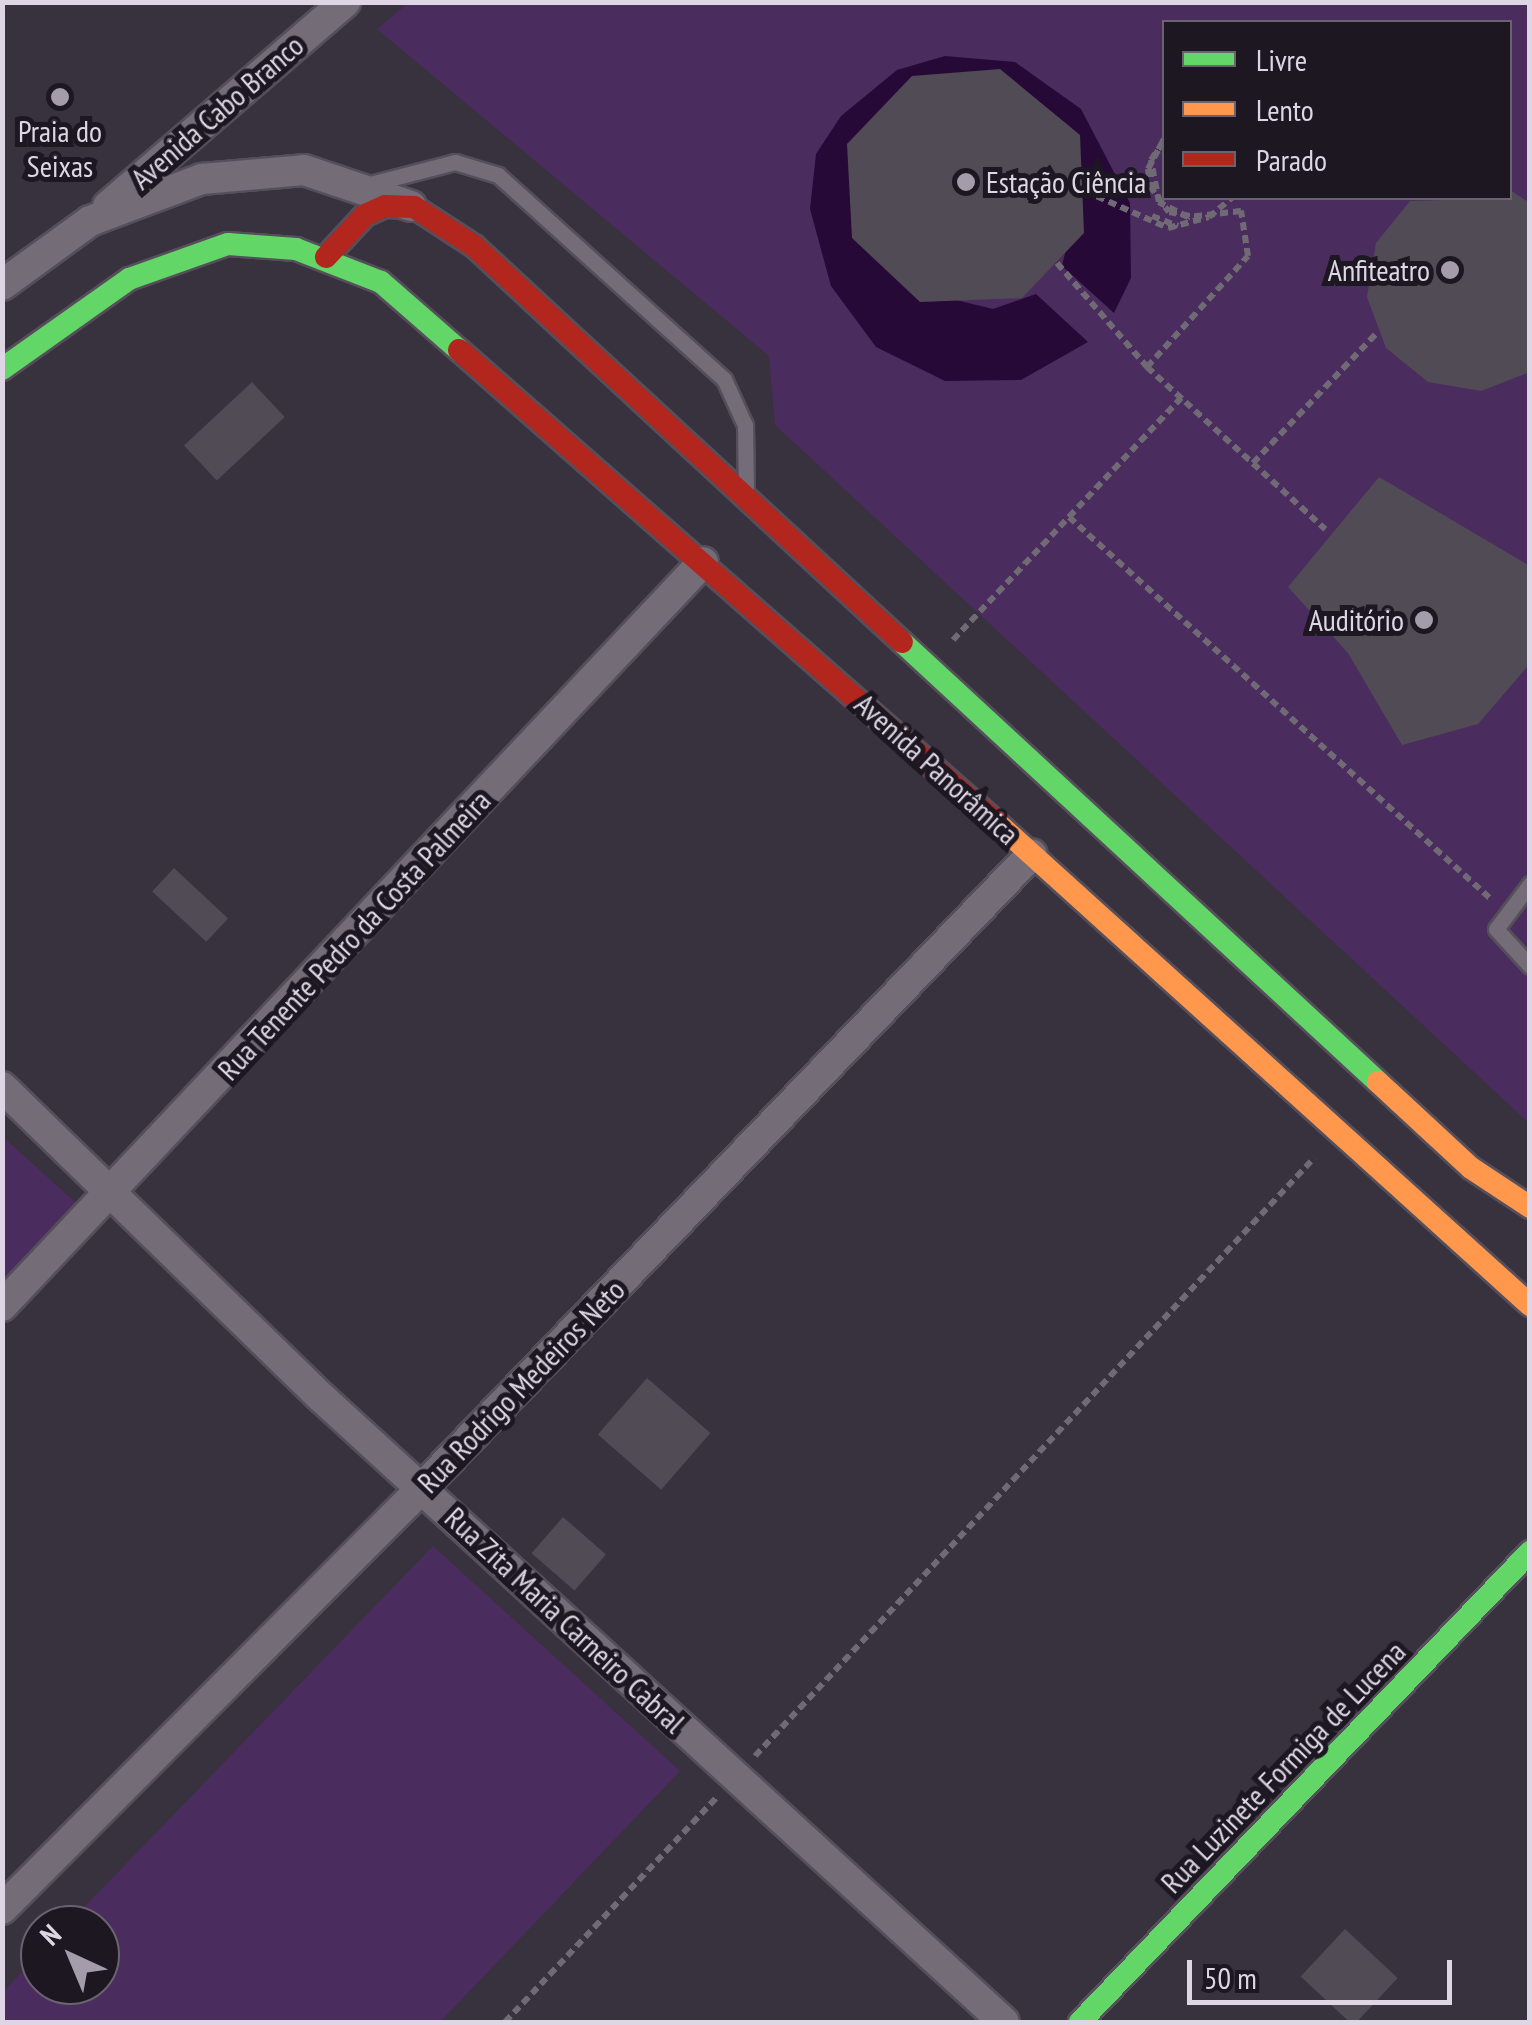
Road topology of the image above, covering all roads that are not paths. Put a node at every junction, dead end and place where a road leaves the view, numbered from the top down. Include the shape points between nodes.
1 (344, 2) edge
2 (366, 185) junction
3 (414, 207) junction
4 (90, 221) junction
5 (326, 256) junction
6 (2, 285) edge
7 (2, 369) edge
8 (747, 497) junction
9 (704, 562) junction
10 (1032, 854) junction
11 (1530, 884) edge
12 (1530, 966) edge
13 (2, 1087) edge
14 (112, 1194) junction
15 (1530, 1207) edge
16 (1530, 1305) edge
17 (2, 1306) edge
18 (423, 1488) junction
19 (1530, 1552) edge
20 (2, 1909) edge
21 (1004, 2022) edge
22 (1080, 2022) edge

1 - 4 street, Avenida Cabo Branco
2 - 3 street
2 - 4 street via 304,170 202,178
2 - 8 lane via 455,162 498,175 539,208 724,379 744,425
3 - 5 street via 365,216
3 - 8 street via 508,276
4 - 6 street
5 - 7 street, Avenida Panorâmica via 228,244 129,280
5 - 9 street, Avenida Panorâmica via 402,296
8 - 15 street via 1471,1168
9 - 10 street, Avenida Panorâmica
9 - 14 street, Rua Tenente Pedro da Costa Palmeira
10 - 16 street, Avenida Panorâmica
10 - 18 street, Rua Rodrigo Medeiros Neto
11 - 12 lane via 1504,912 1497,934
13 - 14 street, Rua Zita Maria Carneiro Cabral
14 - 17 street, Rua Tenente Pedro da Costa Palmeira
14 - 18 street, Rua Zita Maria Carneiro Cabral
18 - 20 street, Rua Rodrigo Medeiros Neto
18 - 21 street, Rua Zita Maria Carneiro Cabral
19 - 22 street, Rua Luzinete Formiga de Lucena

